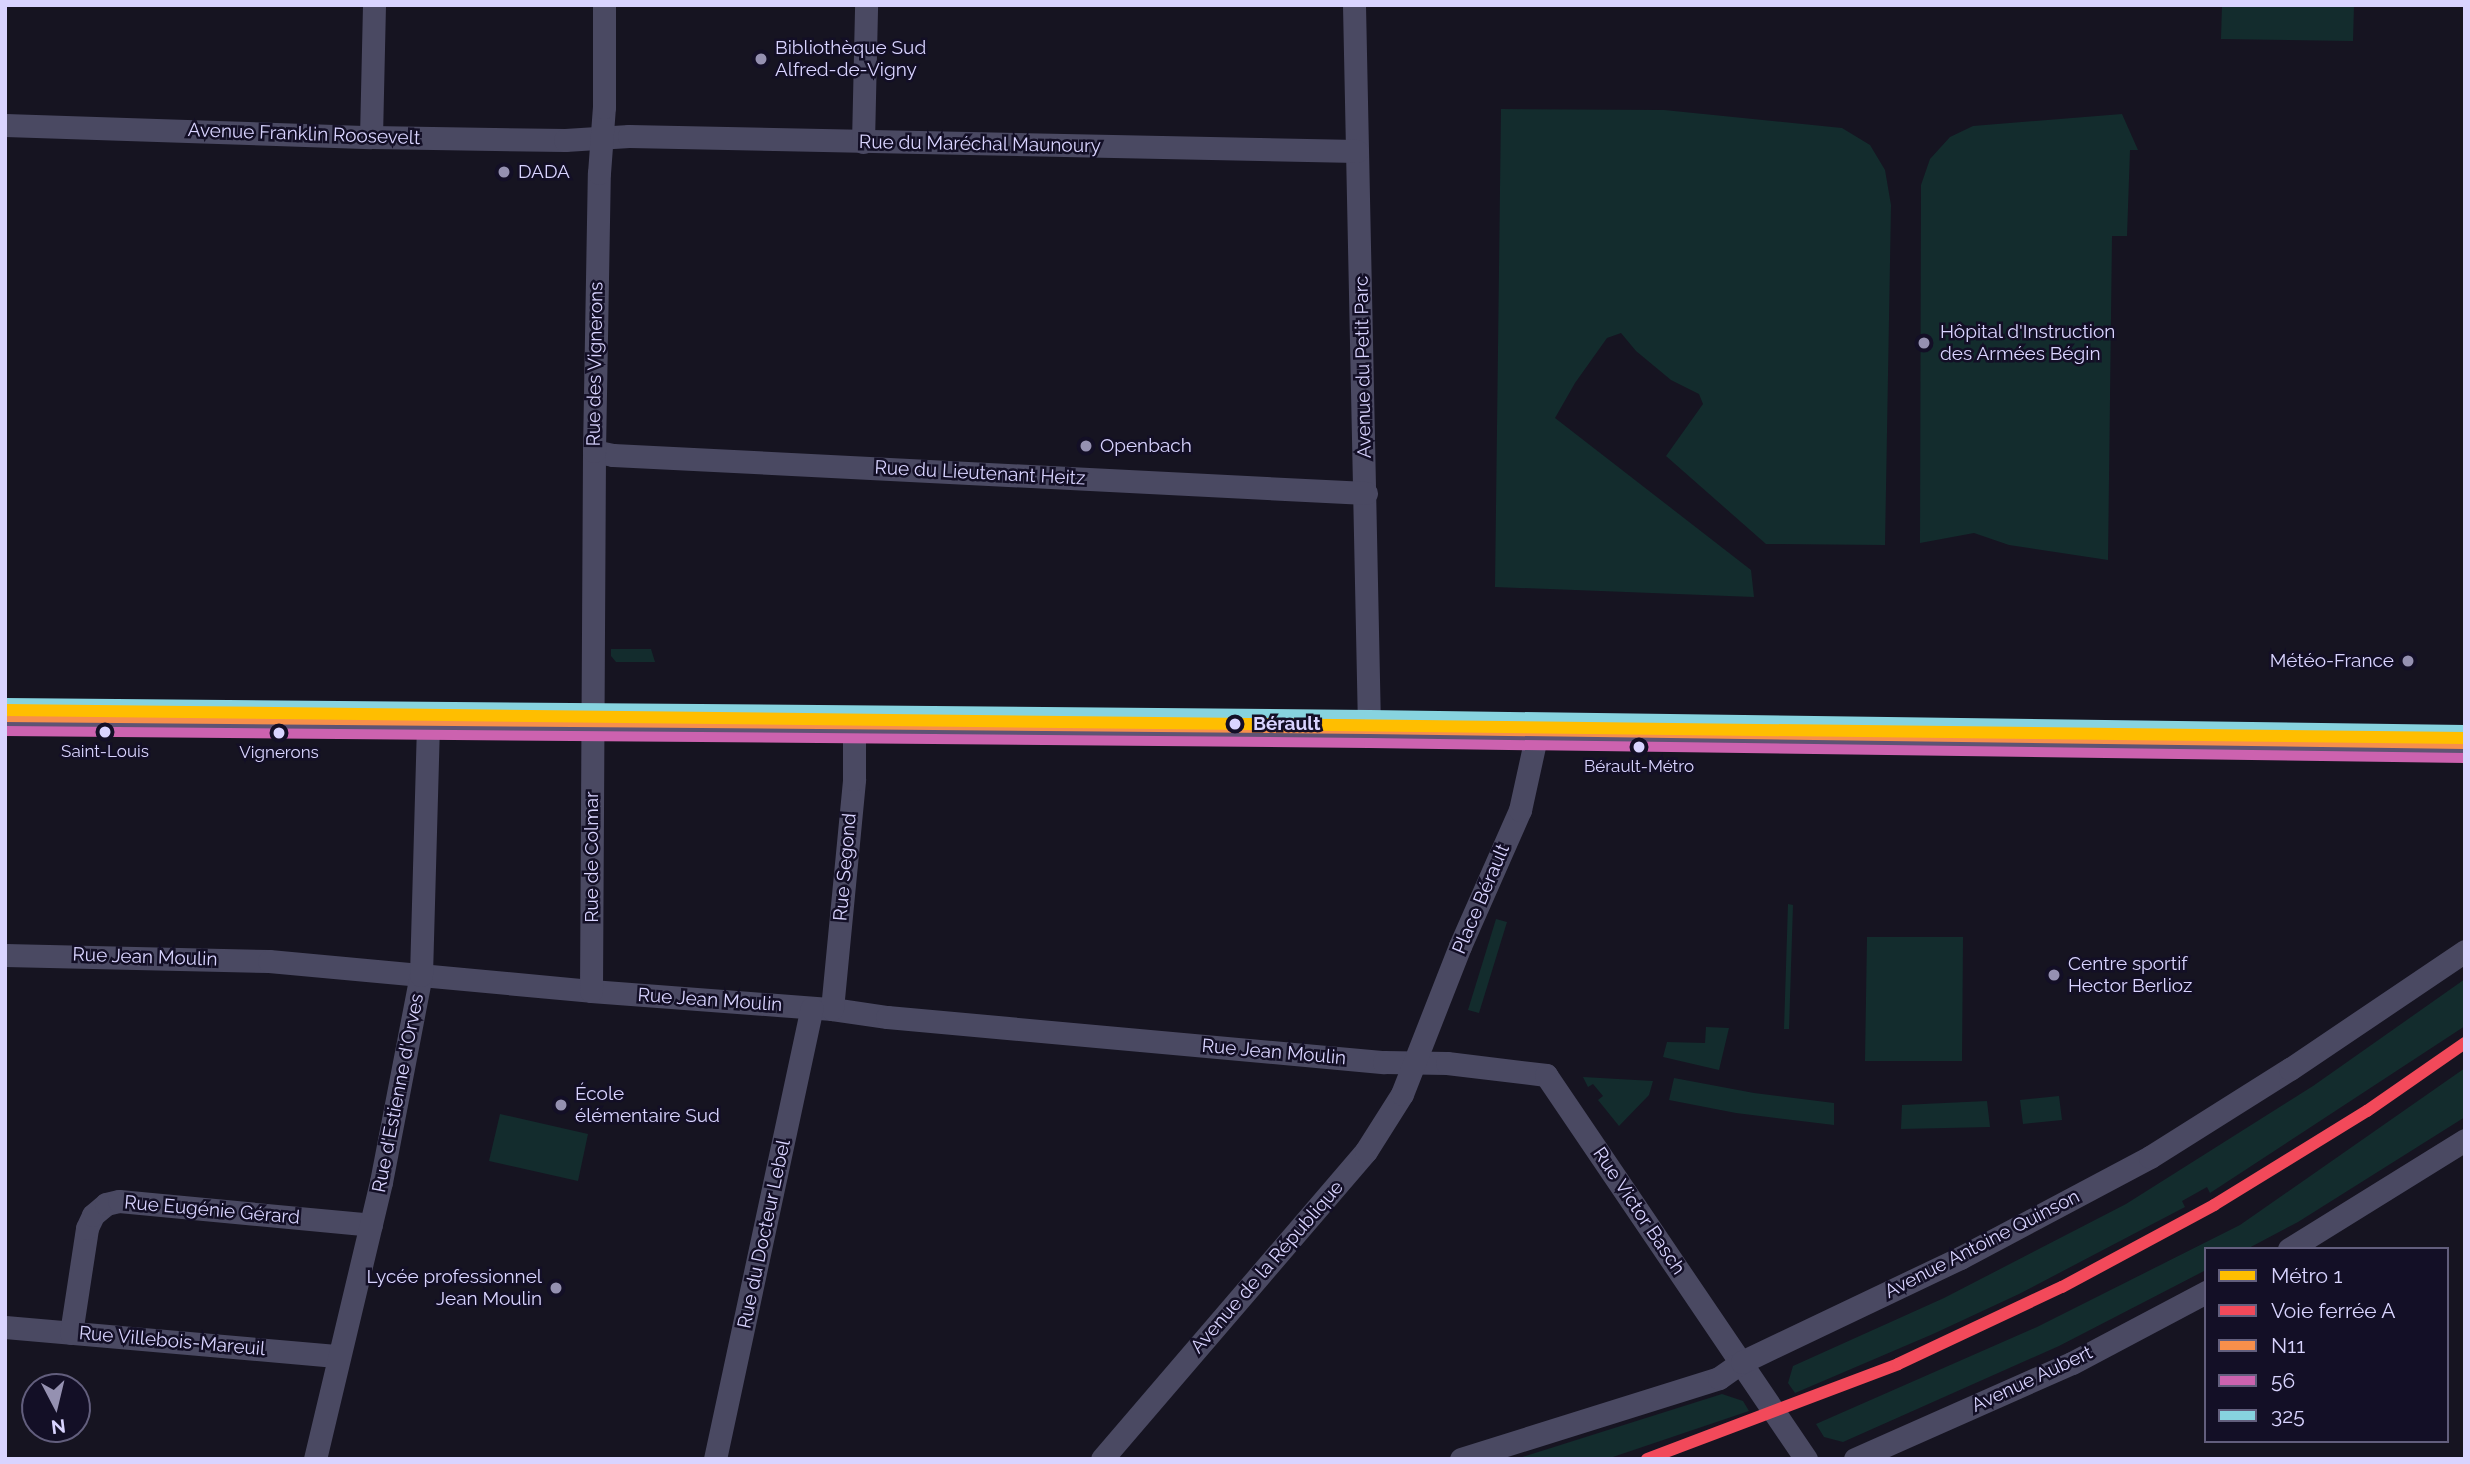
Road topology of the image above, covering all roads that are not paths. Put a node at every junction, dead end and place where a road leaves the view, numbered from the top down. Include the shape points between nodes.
1 (374, 5) edge
2 (604, 5) edge
3 (866, 5) edge
4 (1354, 5) edge
5 (5, 125) edge
6 (371, 137) junction
7 (603, 137) junction
8 (863, 142) junction
9 (1357, 151) junction
10 (594, 451) junction
11 (1366, 493) junction
12 (5, 717) edge
13 (428, 721) junction
14 (592, 723) junction
15 (853, 723) junction
16 (1369, 729) junction
17 (1537, 733) junction
18 (2465, 744) edge
19 (2465, 951) edge
20 (5, 955) edge
21 (421, 975) junction
22 (591, 991) junction
23 (822, 1009) junction
24 (1413, 1062) junction
25 (2465, 1140) edge
26 (371, 1225) junction
27 (2292, 1247) edge
28 (2204, 1293) edge
29 (5, 1327) edge
30 (71, 1333) junction
31 (339, 1356) junction
32 (1748, 1372) junction
33 (1805, 1458) edge
34 (315, 1459) edge
35 (715, 1459) edge
36 (1102, 1459) edge
37 (1461, 1459) edge
38 (1855, 1459) edge

1 - 6 street
2 - 7 street, Rue des Vignerons
3 - 8 street
4 - 9 street, Avenue du Petit Parc
5 - 6 street, Avenue Franklin Roosevelt
6 - 7 street, Avenue Franklin Roosevelt
7 - 8 street, Rue du Maréchal Maunoury
7 - 10 street, Rue des Vignerons
8 - 9 street, Rue du Maréchal Maunoury
9 - 11 street, Avenue du Petit Parc
10 - 11 street, Rue du Lieutenant Heitz via 613,456
10 - 14 street, Rue des Vignerons
11 - 16 street, Avenue du Petit Parc
12 - 13 main road
13 - 14 main road
13 - 21 street, Rue d'Estienne d'Orves
14 - 15 main road
14 - 22 street, Rue de Colmar
15 - 16 main road
15 - 23 street, Rue Segond via 854,779
16 - 17 main road
17 - 18 main road
17 - 24 street, Place Bérault via 1520,810
19 - 32 street, Avenue Antoine Quinson via 2150,1157
20 - 21 street, Rue Jean Moulin via 269,961
21 - 22 street, Rue Jean Moulin
21 - 26 street, Rue d'Estienne d'Orves
22 - 23 street, Rue Jean Moulin
23 - 24 street, Rue Jean Moulin
23 - 35 street, Rue du Docteur Lebel
24 - 32 street, Rue Victor Basch via 1546,1075
24 - 36 street, Avenue de la République via 1402,1094 1366,1151
25 - 27 street
26 - 30 street, Rue Eugénie Gérard via 119,1201 106,1204 87,1228
26 - 31 street, Rue d'Estienne d'Orves
28 - 38 street, Avenue Aubert via 2072,1363
29 - 30 street, Rue Villebois-Mareuil
30 - 31 street, Rue Villebois-Mareuil
31 - 34 street, Rue d'Estienne d'Orves
32 - 33 street, Rue Victor Basch
32 - 37 street, Avenue Antoine Quinson

